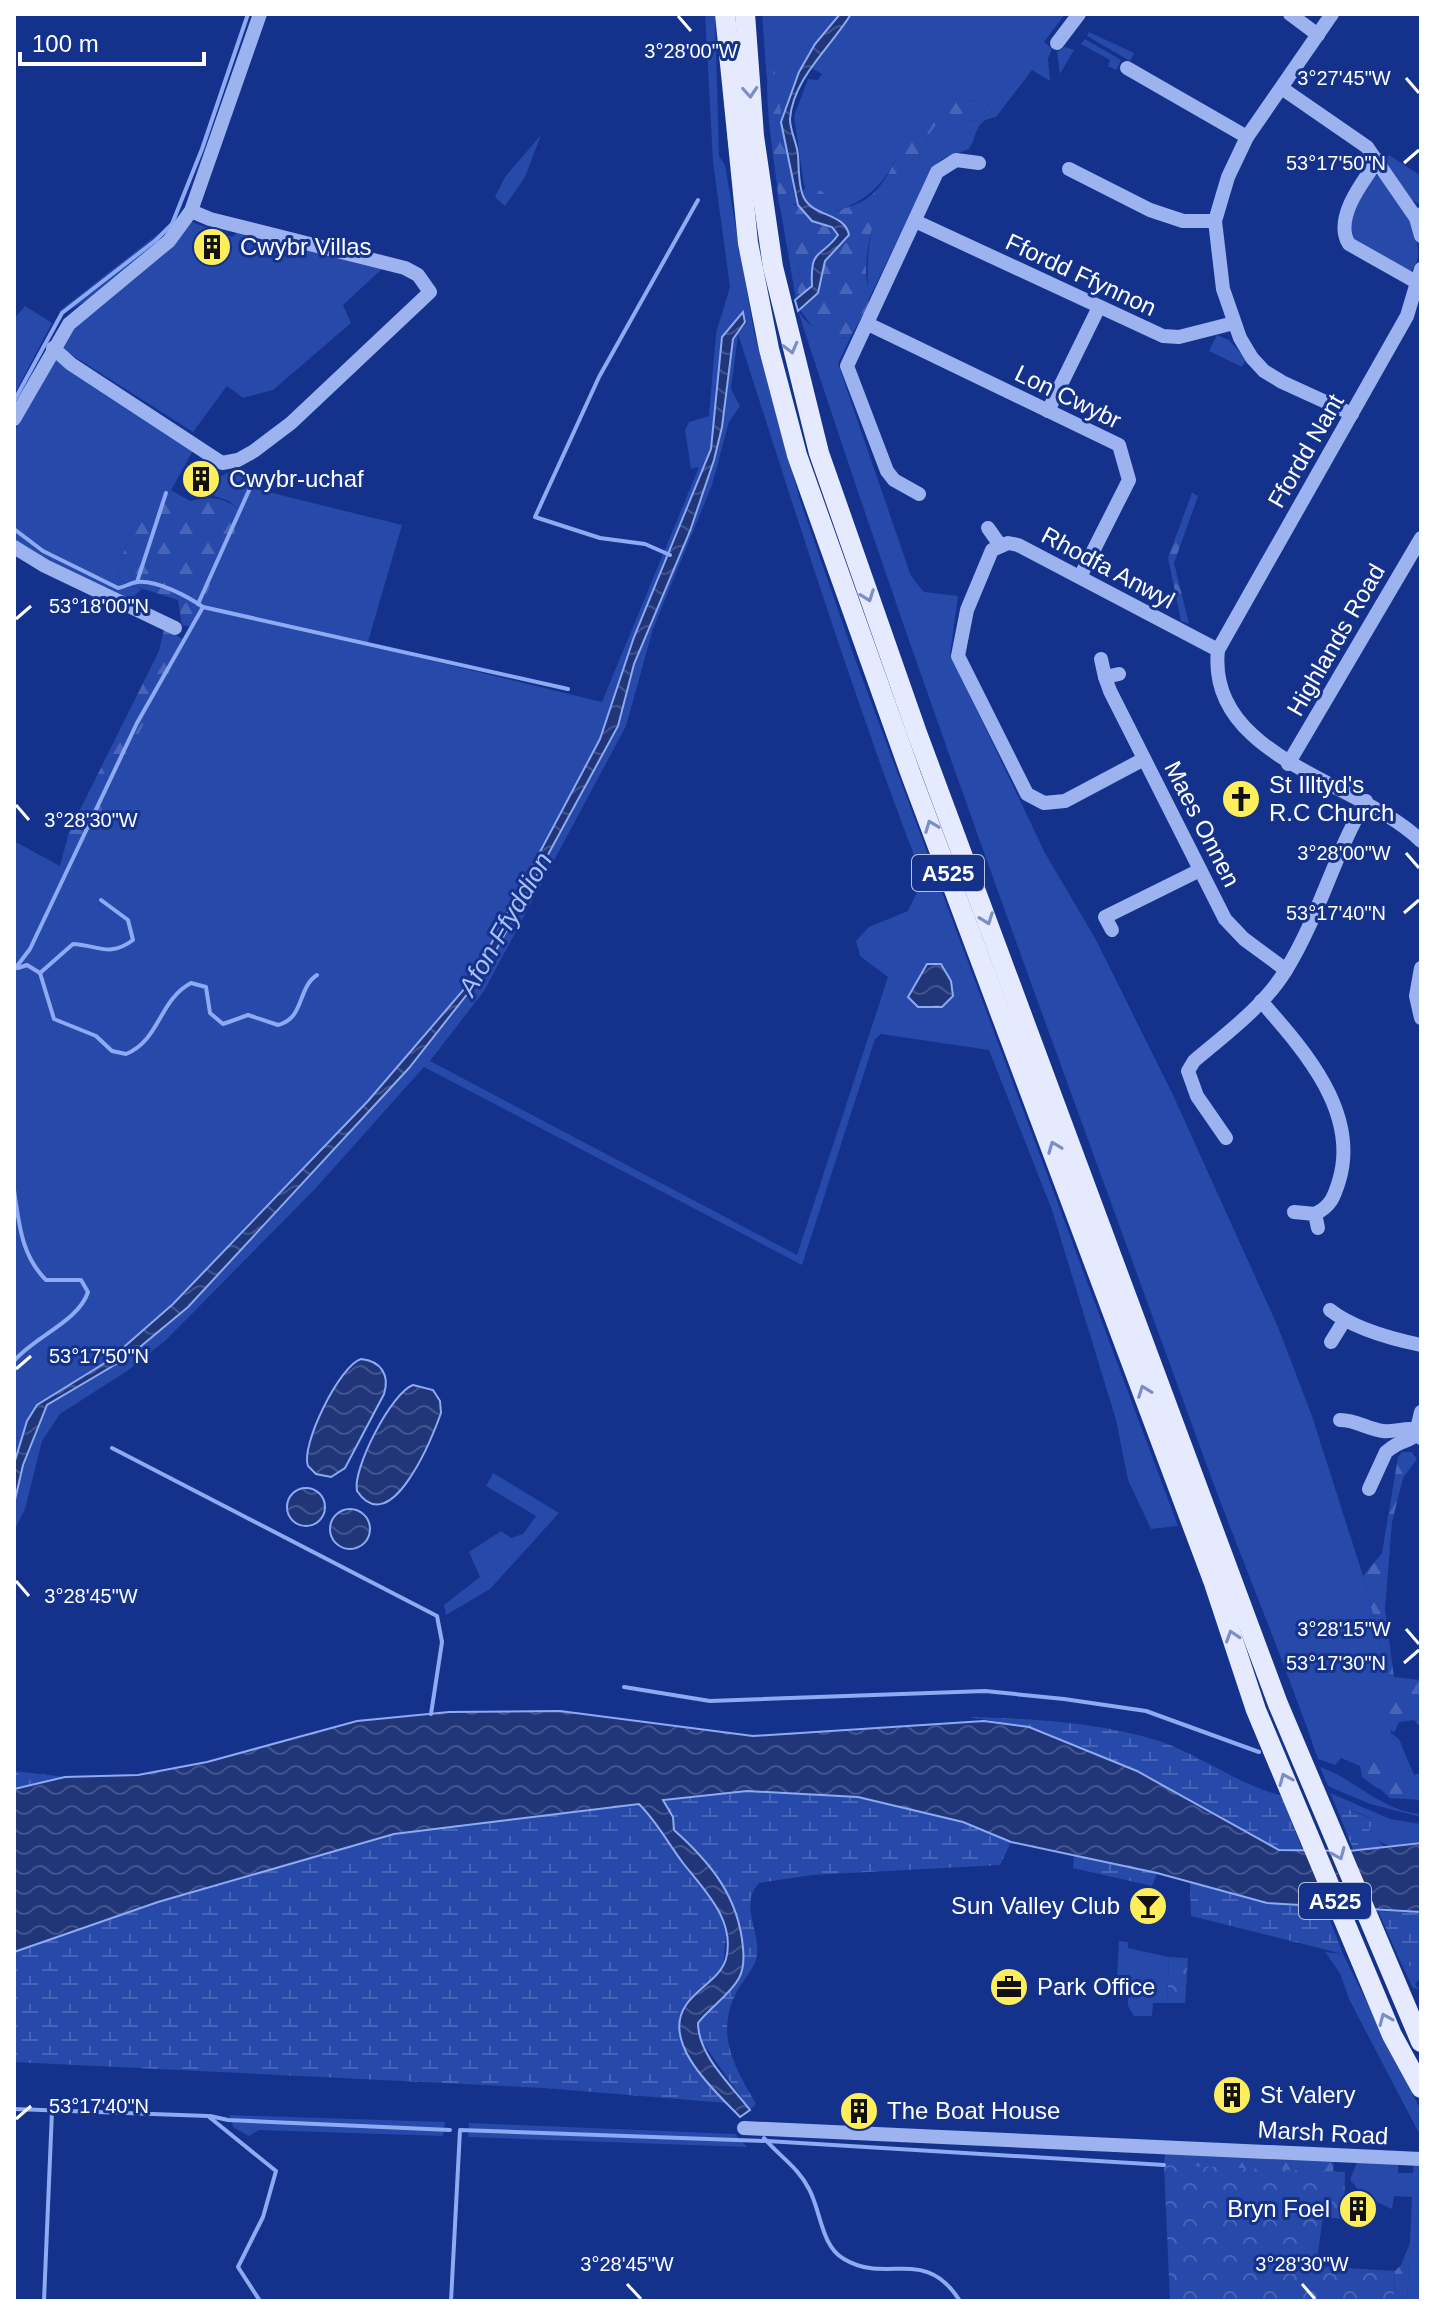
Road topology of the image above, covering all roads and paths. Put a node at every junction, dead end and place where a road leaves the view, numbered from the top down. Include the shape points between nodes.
1 (260, 14) edge
2 (725, 14) edge
3 (745, 14) edge
4 (1079, 14) edge
5 (1290, 14) edge
6 (1332, 14) edge
7 (1318, 35) junction
8 (1067, 38) dead end
9 (1127, 68) dead end
10 (1283, 89) junction
11 (1247, 137) junction
12 (974, 157) dead end
13 (1378, 160) junction
14 (1088, 163) dead end
15 (1069, 169) dead end
16 (1095, 181) junction
17 (191, 211) junction
18 (1418, 216) edge
19 (915, 221) junction
20 (1215, 221) junction
21 (1421, 236) edge
22 (1420, 276) edge
23 (1098, 309) junction
24 (1234, 323) junction
25 (868, 324) junction
26 (53, 348) junction
27 (1048, 411) junction
28 (1352, 414) junction
29 (14, 419) edge
30 (909, 492) dead end
31 (988, 528) dead end
32 (1421, 538) edge
33 (1000, 545) junction
34 (14, 547) edge
35 (1080, 577) junction
36 (175, 628) dead end
37 (1218, 650) junction
38 (1101, 659) dead end
39 (1144, 759) junction
40 (1288, 764) junction
41 (1366, 801) junction
42 (1421, 841) edge
43 (1200, 870) junction
44 (1103, 924) dead end
45 (1421, 968) edge
46 (1286, 970) junction
47 (1261, 1001) junction
48 (1421, 1018) edge
49 (1226, 1138) dead end
50 (1294, 1212) dead end
51 (1330, 1310) dead end
52 (1344, 1321) junction
53 (1331, 1342) dead end
54 (1421, 1345) edge
55 (1421, 1412) edge
56 (1340, 1420) dead end
57 (1419, 1436) edge
58 (1369, 1489) dead end
59 (1421, 2042) edge
60 (1421, 2088) edge
61 (744, 2128) dead end
62 (1421, 2159) edge

1 - 17 street
60 -> 2 main road, A525 via 1392,2035 1256,1710 1183,1496 911,775 797,455 748,243
3 -> 59 main road, A525 via 754,136 773,267 819,453 917,733 1278,1704
4 - 8 street
5 - 7 street
6 - 7 street
7 - 10 street
9 - 11 street via 1155,76
10 - 11 street
10 - 13 street via 1355,137
11 - 20 street
12 - 19 street via 945,164 937,172
13 - 18 street
13 - 22 street via 1344,221 1345,238
14 - 16 street via 1085,171
15 - 16 street
16 - 20 street via 1150,210 1183,221
17 - 26 street via 169,241 69,324
17 - 26 street via 405,268 430,292 291,423 230,462 222,463
18 - 21 street
19 - 23 street, Ffordd Ffynnon
19 - 25 street
20 - 24 street via 1223,289
22 - 28 street, Ffordd Nant via 1407,316
23 - 24 street, Ffordd Ffynnon via 1163,336
23 - 27 street
24 - 28 street via 1264,371
25 - 27 street, Lon Cwybr
25 - 30 street via 847,366 887,471
26 - 29 street
27 - 35 street, Lon Cwybr via 1119,445 1128,468 1129,480 1116,510
28 - 37 street, Ffordd Nant
31 - 33 street
32 - 40 street, Highlands Road
33 - 35 street, Rhodfa Anwyl via 1018,545
33 - 39 street, Rhodfa Anwyl via 986,559 967,610 958,656 1027,794 1044,803 1065,801
34 - 36 street
35 - 37 street, Rhodfa Anwyl
37 - 40 street via 1219,678 1238,718
38 - 39 street, Maes Onnen
39 - 43 street, Maes Onnen
40 - 41 street
41 - 42 street
41 - 46 street
43 - 44 street
43 - 46 street, Maes Onnen via 1234,930
45 - 48 street via 1416,996
46 - 47 street
47 - 49 street via 1188,1071 1197,1096
47 - 50 street via 1303,1049 1341,1128 1343,1158 1329,1206 1316,1221
51 - 52 street
52 - 53 street
52 - 54 street
55 - 57 street
56 - 57 street via 1385,1431 1410,1429
57 - 58 street via 1386,1452
61 - 62 street, Marsh Road

